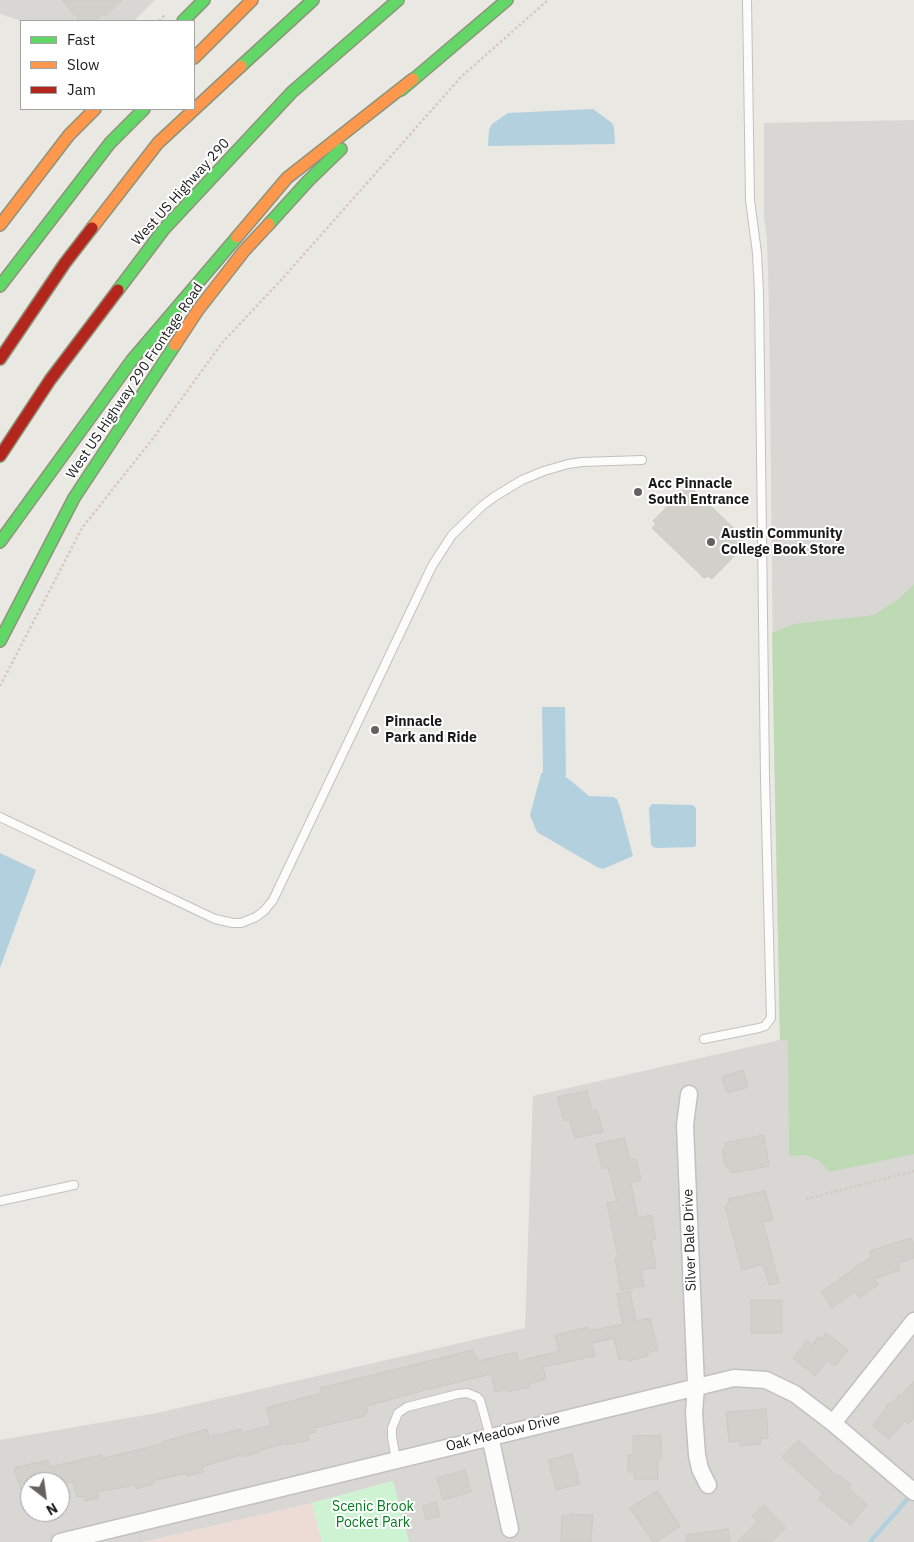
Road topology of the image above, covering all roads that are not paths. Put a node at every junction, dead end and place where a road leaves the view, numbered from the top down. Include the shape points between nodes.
1 (204, 0) edge
2 (252, 0) edge
3 (313, 0) edge
4 (398, 0) edge
5 (507, 0) edge
6 (747, 0) edge
7 (184, 20) edge
8 (195, 57) edge
9 (413, 79) junction
10 (195, 108) edge
11 (94, 110) edge
12 (143, 110) edge
13 (193, 110) edge
14 (0, 225) edge
15 (0, 286) edge
16 (0, 359) edge
17 (0, 456) edge
18 (642, 460) dead end
19 (0, 542) edge
20 (0, 642) edge
21 (0, 817) edge
22 (704, 1039) dead end
23 (689, 1094) dead end
24 (74, 1185) dead end
25 (0, 1200) edge
26 (914, 1321) edge
27 (696, 1386) junction
28 (833, 1423) junction
29 (490, 1436) junction
30 (396, 1460) junction
31 (708, 1485) dead end
32 (914, 1492) edge
33 (510, 1529) dead end
34 (60, 1542) edge

1 - 7 main road
2 - 8 main road
3 - 10 main road
4 - 17 main road, West US Highway 290 via 292,92 164,228 50,380
5 - 9 main road, West US Highway 290 Frontage Road
6 - 22 lane via 750,200 759,293 771,1018 766,1026
9 - 19 main road via 287,178 132,360
9 - 20 main road, West US Highway 290 Frontage Road via 308,181 244,251 198,310 74,498
11 - 14 main road via 70,135
12 - 15 main road via 110,143
13 - 16 main road via 158,142 64,263
18 - 21 lane via 582,462 544,471 522,480 482,506 452,535 423,583 273,900 256,917 241,923 215,919
23 - 27 street, Silver Dale Drive via 685,1125
24 - 25 lane
26 - 28 street
27 - 28 street, Oak Meadow Drive via 734,1378 766,1380 795,1394
27 - 29 street, Oak Meadow Drive
27 - 31 street, Silver Dale Drive via 696,1455
28 - 32 street, Oak Meadow Drive
29 - 30 street, Oak Meadow Drive
29 - 30 lane via 477,1396 458,1394 407,1407 398,1414 392,1428
29 - 33 street
30 - 34 street, Oak Meadow Drive

